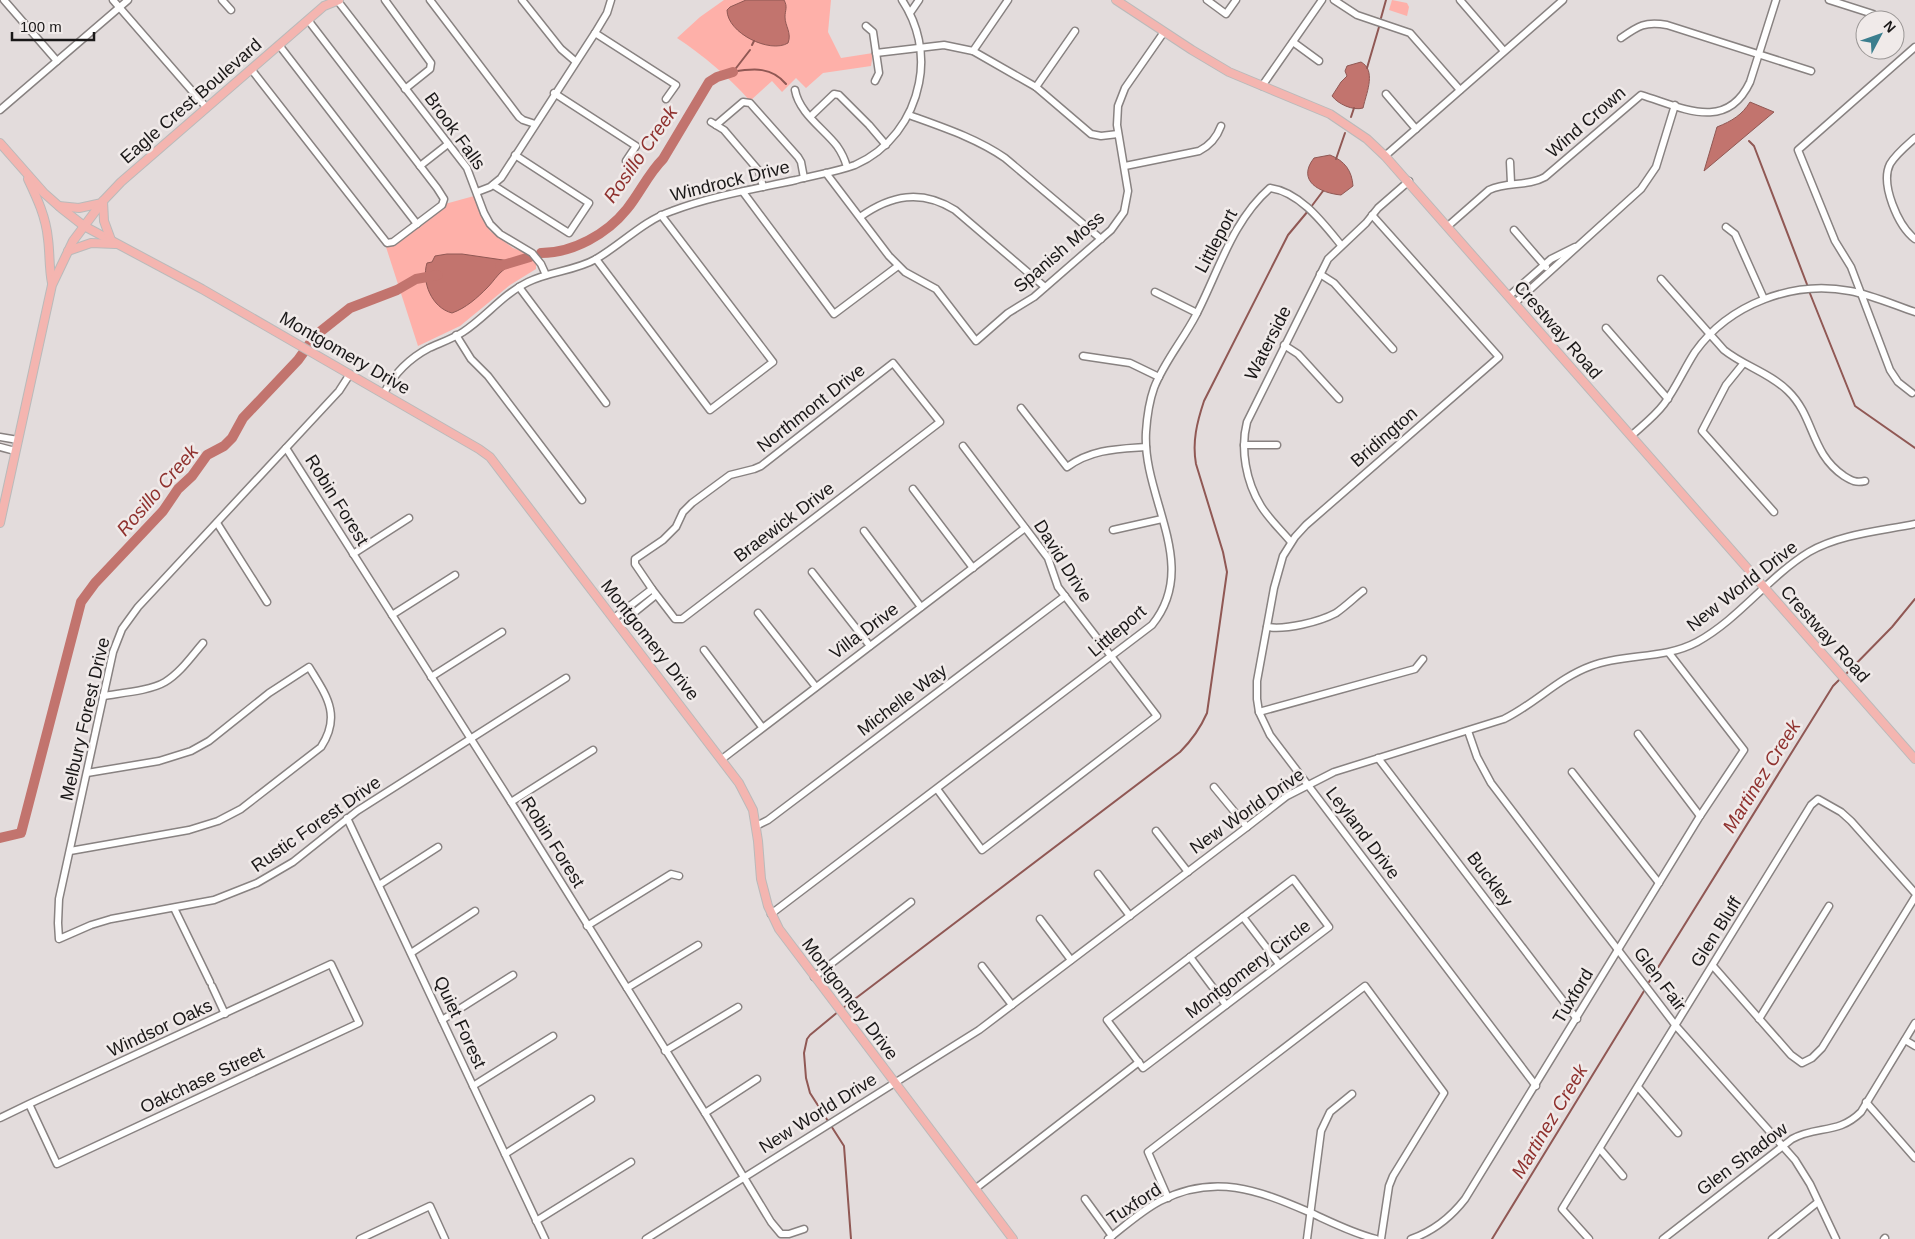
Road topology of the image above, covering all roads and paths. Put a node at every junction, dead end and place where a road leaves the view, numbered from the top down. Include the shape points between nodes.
1 (4, 0) edge
2 (113, 0) edge
3 (128, 0) edge
4 (222, 0) edge
5 (338, 0) edge
6 (386, 0) edge
7 (430, 0) edge
8 (522, 0) edge
9 (611, 0) edge
10 (902, 0) edge
11 (919, 0) edge
12 (1008, 0) edge
13 (1116, 0) edge
14 (1206, 0) edge
15 (1236, 0) edge
16 (1322, 0) edge
17 (1334, 0) edge
18 (1460, 0) edge
19 (1563, 0) edge
20 (1776, 0) edge
21 (1829, 0) edge
22 (326, 3) edge
23 (120, 7) junction
24 (231, 10) dead end
25 (1860, 10) edge
26 (910, 13) junction
27 (308, 20) junction
28 (866, 26) dead end
29 (1076, 31) dead end
30 (1164, 32) junction
31 (594, 33) junction
32 (1621, 38) dead end
33 (1294, 42) junction
34 (279, 45) junction
35 (920, 47) junction
36 (1915, 47) edge
37 (973, 51) junction
38 (1504, 51) junction
39 (876, 53) junction
40 (1758, 55) junction
41 (56, 61) junction
42 (575, 61) junction
43 (1319, 61) dead end
44 (251, 69) junction
45 (1811, 71) dead end
46 (875, 81) dead end
47 (1262, 86) junction
48 (1036, 87) junction
49 (405, 89) junction
50 (795, 90) dead end
51 (1460, 90) junction
52 (554, 93) junction
53 (1386, 94) dead end
54 (666, 100) dead end
55 (1675, 105) junction
56 (206, 108) junction
57 (0, 110) edge
58 (909, 115) junction
59 (811, 116) junction
60 (535, 124) junction
61 (1221, 126) dead end
62 (1416, 128) junction
63 (1118, 134) junction
64 (1915, 138) edge
65 (448, 144) junction
66 (886, 145) junction
67 (1, 146) edge
68 (515, 155) junction
69 (1385, 156) junction
70 (626, 161) dead end
71 (1510, 162) dead end
72 (420, 166) junction
73 (1125, 166) junction
74 (847, 167) junction
75 (26, 172) junction
76 (826, 173) junction
77 (804, 178) junction
78 (1408, 181) junction
79 (1511, 183) junction
80 (493, 184) junction
81 (763, 188) junction
82 (477, 192) junction
83 (743, 192) junction
84 (102, 202) junction
85 (58, 206) junction
86 (661, 215) junction
87 (1372, 215) junction
88 (860, 218) junction
89 (417, 224) junction
90 (84, 226) junction
91 (1448, 226) junction
92 (1726, 227) dead end
93 (1514, 230) dead end
94 (1101, 238) junction
95 (1915, 239) edge
96 (115, 242) junction
97 (1342, 244) junction
98 (1578, 245) junction
99 (68, 251) junction
100 (596, 259) junction
101 (1544, 265) junction
102 (898, 266) junction
103 (1550, 272) junction
104 (1320, 274) junction
105 (546, 275) junction
106 (1660, 279) dead end
107 (52, 285) junction
108 (519, 287) junction
109 (1045, 287) junction
110 (1155, 292) dead end
111 (1860, 294) junction
112 (1509, 296) junction
113 (1764, 299) junction
114 (1515, 303) junction
115 (1915, 312) edge
116 (1197, 313) junction
117 (1606, 328) dead end
118 (456, 335) junction
119 (1710, 335) junction
120 (1284, 345) junction
121 (1393, 349) dead end
122 (1083, 356) dead end
123 (1743, 364) junction
124 (350, 374) junction
125 (1159, 377) junction
126 (384, 393) junction
127 (1912, 393) dead end
128 (1339, 399) dead end
129 (1668, 399) junction
130 (606, 403) dead end
131 (1021, 408) dead end
132 (940, 422) joint
133 (0, 436) edge
134 (1631, 436) junction
135 (18, 440) junction
136 (1244, 445) junction
137 (1277, 445) dead end
138 (963, 446) dead end
139 (0, 447) edge
140 (1146, 447) junction
141 (286, 448) junction
142 (15, 451) junction
143 (1865, 481) dead end
144 (913, 489) dead end
145 (582, 500) dead end
146 (1774, 512) dead end
147 (409, 518) dead end
148 (1162, 519) junction
149 (0, 523) edge
150 (217, 523) junction
151 (1915, 524) edge
152 (1025, 528) junction
153 (1113, 530) dead end
154 (864, 531) dead end
155 (1291, 542) junction
156 (353, 554) junction
157 (973, 568) junction
158 (812, 572) dead end
159 (455, 575) dead end
160 (1764, 588) junction
161 (652, 589) junction
162 (1363, 591) dead end
163 (656, 595) junction
164 (1065, 596) junction
165 (267, 602) dead end
166 (921, 607) junction
167 (758, 613) dead end
168 (392, 616) junction
169 (617, 622) junction
170 (1267, 627) junction
171 (502, 632) dead end
172 (203, 643) dead end
173 (870, 646) junction
174 (704, 650) dead end
175 (1669, 653) junction
176 (1111, 657) junction
177 (1423, 659) dead end
178 (431, 677) junction
179 (566, 678) dead end
180 (816, 687) junction
181 (103, 696) junction
182 (1259, 712) junction
183 (762, 727) junction
184 (1468, 731) junction
185 (1638, 734) dead end
186 (471, 739) junction
187 (593, 750) dead end
188 (1378, 758) junction
189 (722, 759) junction
190 (1915, 759) edge
191 (1572, 772) dead end
192 (87, 773) junction
193 (1308, 784) junction
194 (1214, 787) dead end
195 (937, 789) junction
196 (511, 802) junction
197 (1700, 816) junction
198 (347, 818) junction
199 (756, 826) junction
200 (1247, 827) junction
201 (1156, 831) dead end
202 (438, 847) dead end
203 (70, 851) junction
204 (1188, 872) junction
205 (1098, 874) dead end
206 (679, 876) dead end
207 (1659, 883) junction
208 (379, 885) junction
209 (1915, 895) edge
210 (912, 902) dead end
211 (1829, 906) dead end
212 (174, 908) junction
213 (475, 911) dead end
214 (771, 914) junction
215 (1130, 916) junction
216 (1243, 917) junction
217 (1040, 919) dead end
218 (587, 926) junction
219 (60, 938) joint
220 (698, 945) dead end
221 (1618, 950) junction
222 (411, 953) junction
223 (1190, 958) junction
224 (1071, 960) junction
225 (1279, 964) junction
226 (982, 966) dead end
227 (1713, 966) junction
228 (513, 975) dead end
229 (814, 976) junction
230 (627, 988) junction
231 (1012, 1005) junction
232 (1226, 1005) junction
233 (738, 1007) dead end
234 (225, 1014) junction
235 (1577, 1019) junction
236 (1759, 1019) junction
237 (442, 1020) junction
238 (359, 1023) joint
239 (1915, 1023) edge
240 (1676, 1026) junction
241 (553, 1036) dead end
242 (1905, 1040) junction
243 (1915, 1046) edge
244 (665, 1051) junction
245 (1139, 1062) junction
246 (757, 1079) dead end
247 (895, 1083) junction
248 (473, 1086) junction
249 (1536, 1086) junction
250 (1638, 1087) junction
251 (1352, 1094) dead end
252 (591, 1099) dead end
253 (1866, 1102) junction
254 (29, 1104) junction
255 (706, 1113) junction
256 (0, 1118) edge
257 (1678, 1132) dead end
258 (1782, 1146) junction
259 (1600, 1149) junction
260 (505, 1154) junction
261 (1915, 1158) edge
262 (630, 1162) dead end
263 (1623, 1176) dead end
264 (744, 1177) junction
265 (975, 1189) junction
266 (1168, 1198) junction
267 (1085, 1199) dead end
268 (1818, 1202) junction
269 (1311, 1213) junction
270 (536, 1220) junction
271 (804, 1229) dead end
272 (1110, 1237) edge
273 (360, 1239) edge
274 (445, 1239) edge
275 (544, 1239) edge
276 (646, 1239) edge
277 (1013, 1239) edge
278 (1308, 1239) edge
279 (1376, 1239) edge
280 (1381, 1239) edge
281 (1411, 1239) edge
282 (1589, 1239) edge
283 (1663, 1239) edge
284 (1772, 1239) edge
285 (1836, 1239) edge

1 - 41 street
2 - 23 street
3 - 23 street
4 - 24 street
5 - 22 main road, Eagle Crest Boulevard
5 - 49 street, Brook Falls
6 - 49 street via 431,63 430,69
7 - 60 street via 519,117
8 - 42 street via 561,49
9 - 31 street
10 - 26 street, Windrock Drive
11 - 26 street
12 - 37 street
13 - 30 main road, Crestway Road
14 - 15 street via 1226,14
16 - 33 street
17 - 51 street via 1357,15 1410,33
18 - 38 street
19 - 38 street
20 - 40 street, Wind Crown
21 - 25 street
22 - 27 main road, Eagle Crest Boulevard
23 - 41 street
23 - 56 street
26 - 35 street, Windrock Drive
27 - 34 main road, Eagle Crest Boulevard
27 - 72 street
28 - 39 street via 873,32
29 - 48 street
30 - 47 main road, Crestway Road via 1229,72
30 - 63 street, Spanish Moss via 1125,88 1116,125
31 - 42 street
31 - 54 street via 676,85
32 - 40 street via 1653,22
33 - 43 street
33 - 47 street
34 - 44 main road, Eagle Crest Boulevard
34 - 89 street
35 - 37 street via 944,45
35 - 39 street
35 - 58 street, Windrock Drive via 920,78
36 - 111 street via 1798,150
37 - 48 street
38 - 51 street
39 - 46 street via 879,73
40 - 45 street
40 - 55 street, Wind Crown via 1745,92 1726,109 1702,113
41 - 57 street
42 - 52 street
44 - 56 main road, Eagle Crest Boulevard
44 - 89 street via 387,243
47 - 69 main road, Crestway Road via 1330,114
48 - 63 street via 1092,134
49 - 65 street, Brook Falls
50 - 59 street via 800,104
51 - 62 street
52 - 60 street
52 - 70 street via 636,146
53 - 62 street
55 - 79 street, Wind Crown via 1640,95 1545,176 1537,181
55 - 98 street via 1656,166 1642,189
56 - 84 main road, Eagle Crest Boulevard
58 - 66 street, Windrock Drive
58 - 94 street via 991,148
59 - 66 street via 834,94 839,95
59 - 74 street via 837,146
60 - 68 street
61 - 73 street via 1208,146 1198,151
62 - 69 street
63 - 73 street, Spanish Moss
64 - 95 street via 1890,165 1886,182 1903,226
65 - 72 street
65 - 82 street, Brook Falls via 467,168
66 - 74 street, Windrock Drive via 865,160
67 - 75 main road, Montgomery Drive
68 - 80 street via 501,178
68 - 80 street via 589,203 569,233
69 - 78 main road, Crestway Road
71 - 79 street
72 - 89 street via 444,203
73 - 94 street, Spanish Moss via 1128,191 1124,212
74 - 76 street, Windrock Drive
75 - 85 main road, Montgomery Drive
75 - 107 main road via 45,221
76 - 77 street, Windrock Drive
76 - 88 street
77 - 81 street, Windrock Drive
77 - 81 street via 798,157 750,103 743,102 714,124 724,130 759,171
78 - 87 street, Waterside
78 - 91 main road, Crestway Road
79 - 91 street, Wind Crown via 1489,190
80 - 82 street
81 - 83 street, Windrock Drive
82 - 105 street, Brook Falls via 490,224 500,234 532,252
83 - 86 street, Windrock Drive
83 - 102 street via 834,314
84 - 85 main road via 79,208
84 - 90 main road, Eagle Crest Boulevard
84 - 96 main road via 104,221
85 - 90 main road, Montgomery Drive
86 - 100 street, Windrock Drive
86 - 100 street via 773,362 710,410
87 - 97 street, Waterside
87 - 155 street, Bridington via 1499,357 1306,525
88 - 102 street
88 - 109 street via 895,199 918,197 941,203 955,210
90 - 96 main road, Montgomery Drive
90 - 99 main road, Eagle Crest Boulevard
91 - 112 main road, Crestway Road
92 - 113 street via 1735,234
93 - 101 street
94 - 109 street, Spanish Moss
96 - 99 main road via 91,243
96 - 124 main road, Montgomery Drive
97 - 104 street, Waterside
97 - 116 street, Littleport via 1304,205 1270,188 1238,228
98 - 101 street
98 - 103 street
99 - 107 main road, Eagle Crest Boulevard
100 - 105 street, Windrock Drive
101 - 103 street
101 - 112 street
102 - 109 street, Spanish Moss via 936,289 976,341
103 - 114 street
104 - 120 street, Waterside
104 - 121 street via 1334,283
105 - 108 street, Windrock Drive
106 - 119 street
107 - 135 main road
108 - 118 street, Windrock Drive
108 - 130 street
110 - 116 street
111 - 113 street via 1817,289
111 - 115 street
111 - 127 street via 1890,370 1898,382
112 - 114 main road, Crestway Road
113 - 119 street via 1737,313
114 - 134 main road, Crestway Road
116 - 125 street, Littleport
117 - 129 street
118 - 126 street, Windrock Drive via 410,360
118 - 145 street via 471,359 488,376
119 - 123 street
119 - 129 street via 1695,353
120 - 128 street via 1298,354
120 - 136 street, Waterside via 1252,409
122 - 125 street via 1130,363
123 - 143 street via 1773,379 1792,395 1802,409 1817,446 1833,467 1852,481
123 - 146 street via 1726,385 1702,431
124 - 126 main road, Montgomery Drive
124 - 141 street, Melbury Forest Drive via 345,384
125 - 140 street, Littleport via 1150,403
126 - 169 main road, Montgomery Drive via 490,458
129 - 134 street
131 - 140 street via 1067,467 1097,452
132 - 161 street, Northmont Drive via 893,363 761,466 730,475 692,502 676,527 634,561
132 - 163 street, Braewick Drive via 682,618 675,619
133 - 135 street
134 - 160 main road, Crestway Road
135 - 142 main road
136 - 137 street
136 - 155 street, Waterside via 1254,492 1266,514
138 - 152 street, David Drive
139 - 142 street
140 - 148 street, Littleport
141 - 150 street, Melbury Forest Drive
141 - 156 street, Robin Forest
142 - 149 main road
144 - 157 street
147 - 156 street
148 - 153 street
148 - 176 street, Littleport via 1172,565 1168,597 1152,625
150 - 165 street
150 - 181 street, Melbury Forest Drive via 125,624 113,652
151 - 160 street, New World Drive via 1821,546 1800,558
152 - 157 street, Villa Drive
152 - 164 street, David Drive via 1048,558 1054,578
154 - 166 street
155 - 170 street, Leyland Drive via 1277,575
156 - 168 street, Robin Forest
157 - 166 street, Villa Drive
158 - 173 street
159 - 168 street
160 - 175 street, New World Drive via 1708,636
160 - 190 main road, Crestway Road
161 - 163 street, Braewick Drive
161 - 169 street
162 - 170 street via 1328,616 1282,628
163 - 169 street
164 - 176 street, David Drive
164 - 199 street, Michelle Way
166 - 173 street, Villa Drive
167 - 180 street
168 - 178 street, Robin Forest
169 - 189 main road, Montgomery Drive
170 - 182 street, Leyland Drive via 1257,681
171 - 178 street
172 - 181 street via 164,683
173 - 180 street, Villa Drive
174 - 183 street
175 - 184 street, New World Drive via 1589,666 1515,714
175 - 197 street, Tuxford via 1744,750
176 - 195 street, Littleport
176 - 195 street, David Drive via 1157,716 982,850
177 - 182 street via 1415,669
178 - 186 street, Robin Forest
179 - 186 street, Rustic Forest Drive
180 - 183 street, Villa Drive
181 - 192 street, Melbury Forest Drive
182 - 193 street, Leyland Drive via 1270,735
183 - 189 street, Villa Drive
184 - 188 street, New World Drive
184 - 221 street, Glen Fair via 1491,783
185 - 197 street
186 - 196 street, Robin Forest
186 - 198 street, Rustic Forest Drive
187 - 196 street
188 - 193 street, New World Drive
188 - 235 street, Buckley
189 - 199 main road, Montgomery Drive via 743,790
191 - 207 street
192 - 203 street, Melbury Forest Drive
192 - 203 street via 159,761 191,751 309,668 331,707 332,720 326,739 315,752 241,809 201,827
193 - 200 street, New World Drive
193 - 249 street, Leyland Drive
194 - 200 street
195 - 214 street, Littleport
196 - 218 street, Robin Forest
197 - 207 street, Tuxford
198 - 208 street, Quiet Forest
198 - 212 street, Rustic Forest Drive via 301,857 273,875 233,894
199 - 214 main road, Montgomery Drive via 761,878
200 - 204 street, New World Drive
201 - 204 street
202 - 208 street
203 - 219 street, Melbury Forest Drive via 59,899
204 - 215 street, New World Drive
205 - 215 street
206 - 218 street via 671,874
207 - 221 street, Tuxford
208 - 222 street, Quiet Forest
209 - 227 street, Glen Bluff via 1851,821 1818,799
209 - 236 street via 1822,1048 1812,1058 1802,1063 1791,1055
210 - 229 street
211 - 236 street
212 - 219 street, Rustic Forest Drive via 111,919
212 - 234 street
213 - 222 street
214 - 229 main road, Montgomery Drive via 789,945
215 - 224 street, New World Drive
216 - 223 street, Montgomery Circle
216 - 225 street
216 - 225 street, Montgomery Circle via 1293,879 1329,926
217 - 224 street
218 - 230 street, Robin Forest
220 - 230 street
221 - 235 street, Tuxford
221 - 240 street, Glen Fair
222 - 237 street, Quiet Forest
223 - 232 street
223 - 245 street, Montgomery Circle via 1107,1020
224 - 231 street, New World Drive
225 - 232 street, Montgomery Circle
226 - 231 street
227 - 236 street
227 - 240 street, Glen Bluff
228 - 237 street
229 - 247 main road, Montgomery Drive
230 - 244 street, Robin Forest
231 - 247 street, New World Drive
232 - 245 street, Montgomery Circle via 1143,1068
233 - 244 street
234 - 238 street, Windsor Oaks via 331,964
234 - 254 street, Windsor Oaks
235 - 249 street, Tuxford
237 - 248 street, Quiet Forest
238 - 254 street, Oakchase Street via 57,1164
239 - 242 street, Glen Shadow
240 - 250 street, Glen Bluff
240 - 258 street, Glen Fair
241 - 248 street
242 - 243 street
242 - 253 street, Glen Shadow
244 - 255 street, Robin Forest
245 - 265 street
246 - 255 street
247 - 264 street, New World Drive
247 - 265 main road, Montgomery Drive
248 - 260 street, Quiet Forest
249 - 281 street, Tuxford via 1459,1206 1438,1226
250 - 257 street
250 - 259 street, Glen Bluff
251 - 269 street via 1330,1112 1321,1131
252 - 260 street
253 - 258 street, Glen Shadow via 1857,1116 1844,1125 1801,1134
253 - 261 street
254 - 256 street, Windsor Oaks
255 - 264 street, Robin Forest
258 - 268 street, Glen Fair via 1802,1171
258 - 283 street, Glen Shadow
259 - 263 street
259 - 282 street, Glen Bluff via 1562,1209
260 - 270 street, Quiet Forest
262 - 270 street
264 - 271 street, Robin Forest via 781,1234
264 - 276 street, New World Drive
265 - 277 main road, Montgomery Drive
266 - 269 street, Tuxford via 1202,1188 1236,1187 1264,1193
266 - 272 street, Tuxford via 1148,1208
266 - 280 street via 1148,1152 1365,986 1444,1093 1393,1176
267 - 272 street
268 - 284 street
268 - 285 street, Glen Fair
269 - 278 street
269 - 279 street, Tuxford via 1356,1234
270 - 275 street, Quiet Forest
273 - 274 street via 430,1206

